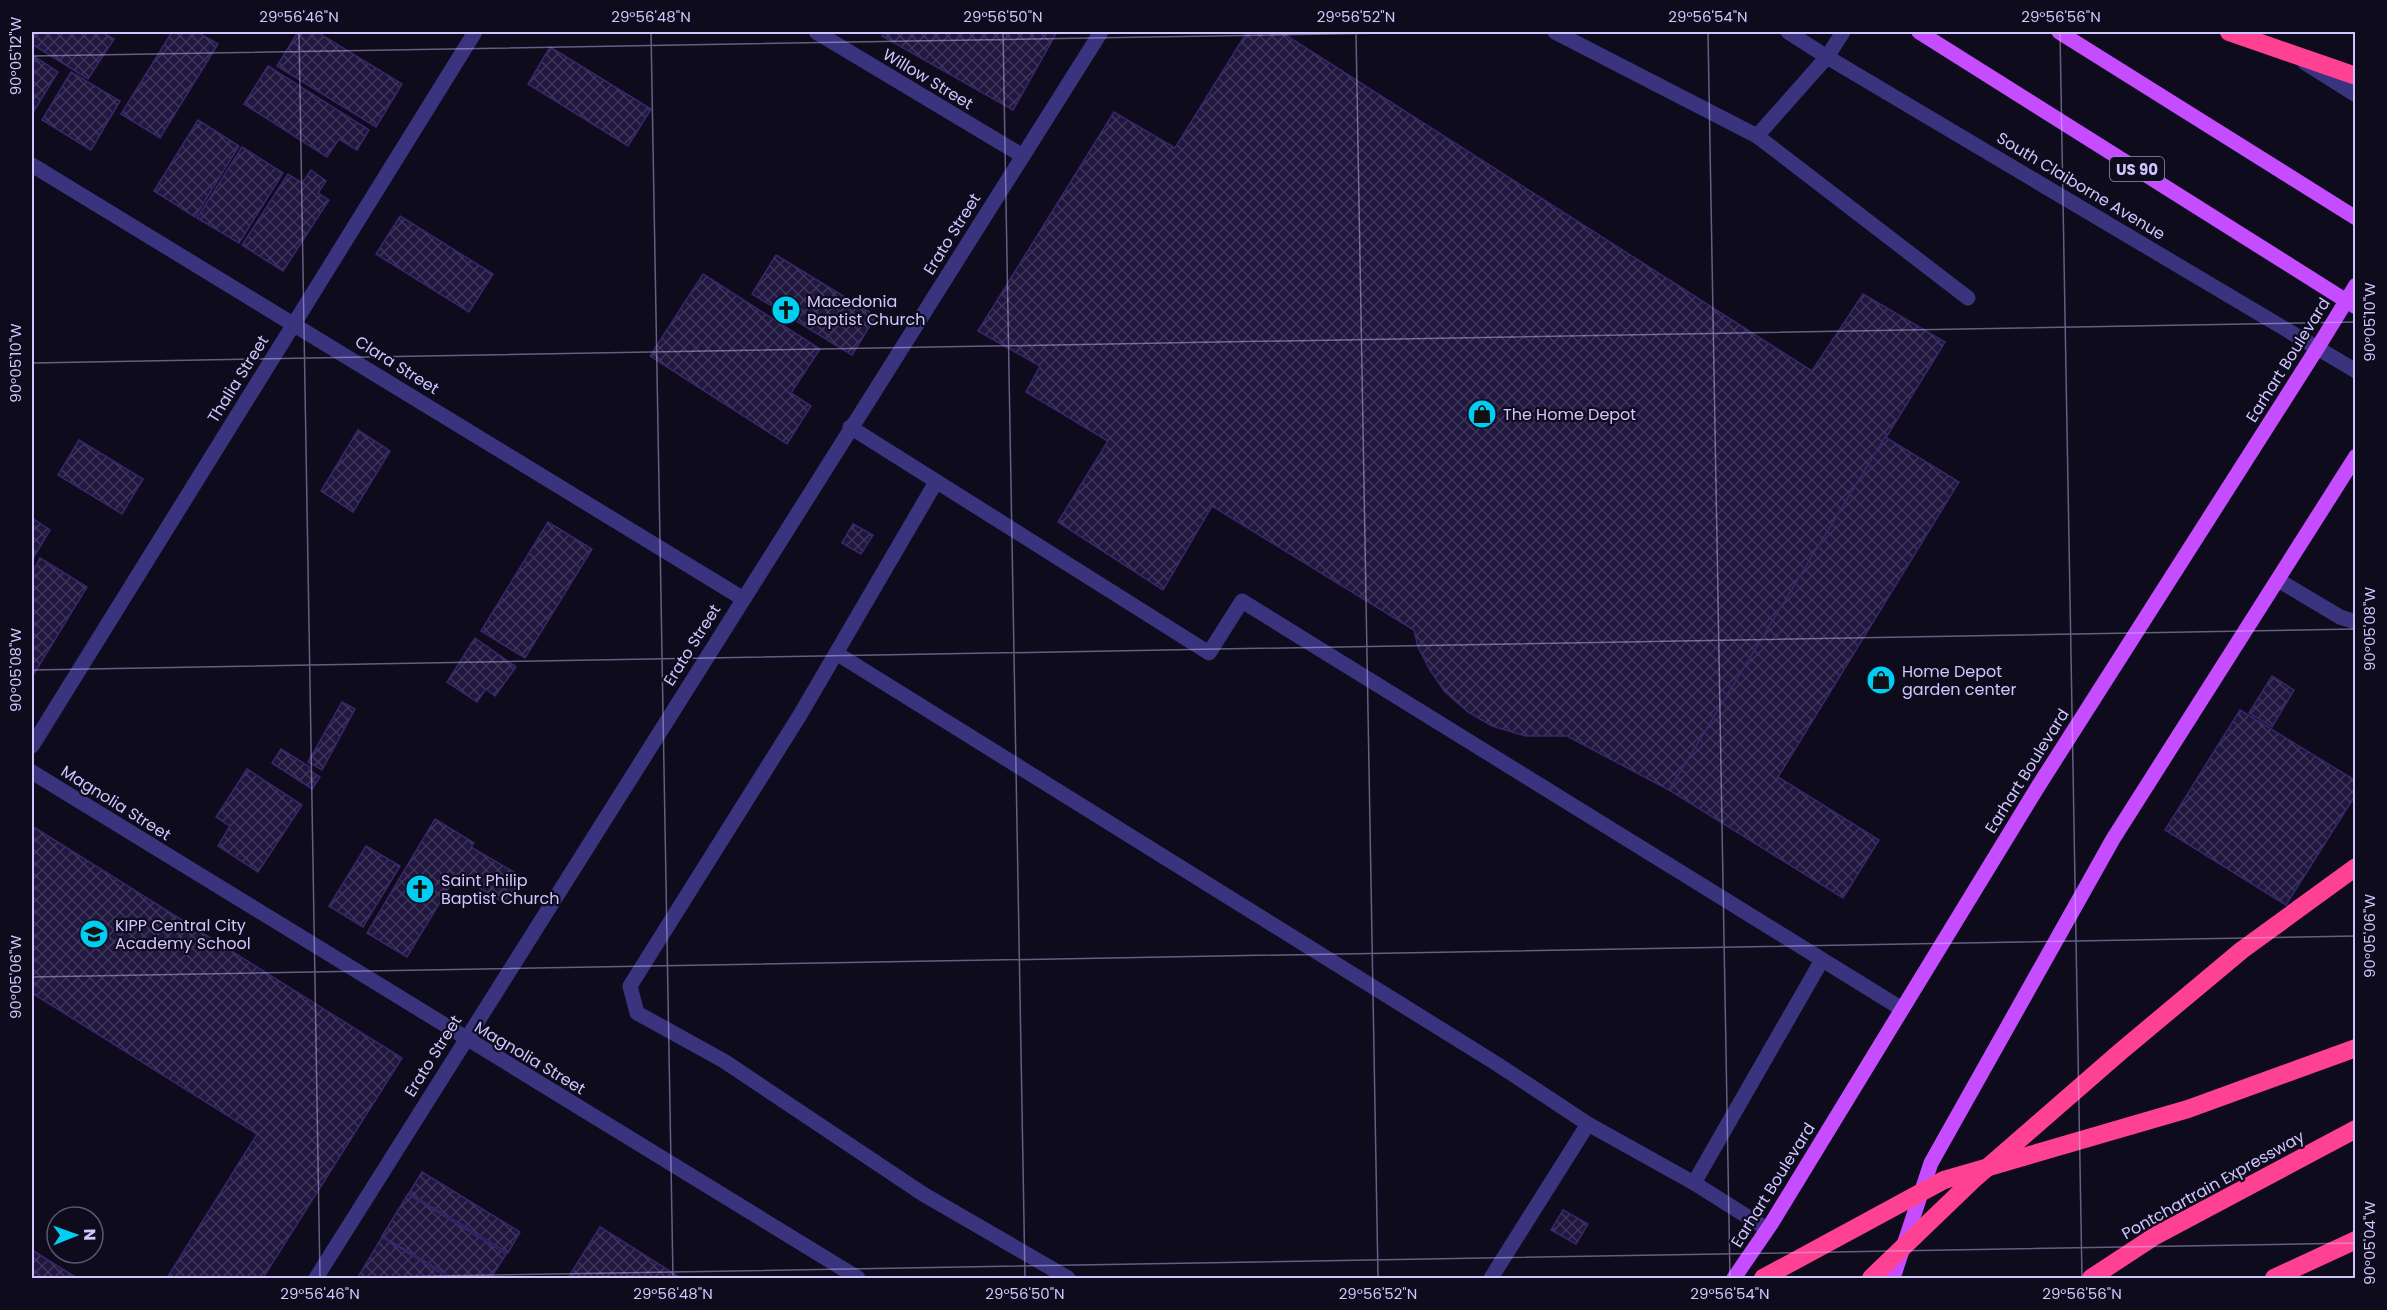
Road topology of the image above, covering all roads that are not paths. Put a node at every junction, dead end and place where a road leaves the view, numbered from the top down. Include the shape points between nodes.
1 (475, 32) edge
2 (1101, 32) edge
3 (1555, 32) edge
4 (1788, 32) edge
5 (1843, 32) edge
6 (1919, 32) edge
7 (2059, 32) edge
8 (2229, 32) edge
9 (2254, 32) edge
10 (825, 34) edge
11 (1827, 57) junction
12 (2355, 76) edge
13 (2355, 95) edge
14 (1757, 136) junction
15 (1023, 156) junction
16 (32, 165) edge
17 (2355, 218) edge
18 (2355, 285) edge
19 (1968, 298) dead end
20 (2355, 307) edge
21 (294, 323) junction
22 (2319, 347) junction
23 (2355, 371) edge
24 (850, 427) junction
25 (2355, 456) edge
26 (936, 482) junction
27 (2277, 580) junction
28 (742, 598) junction
29 (2355, 622) edge
30 (836, 653) junction
31 (32, 746) edge
32 (32, 772) edge
33 (2355, 867) edge
34 (1822, 960) junction
35 (1902, 1009) junction
36 (465, 1039) junction
37 (2355, 1048) edge
38 (1588, 1124) junction
39 (2355, 1129) edge
40 (1694, 1183) junction
41 (1767, 1229) junction
42 (2355, 1240) edge
43 (316, 1278) edge
44 (858, 1278) edge
45 (1064, 1278) edge
46 (1491, 1278) edge
47 (1734, 1278) edge
48 (1763, 1278) edge
49 (1871, 1278) edge
50 (1893, 1278) edge
51 (2091, 1278) edge
52 (2274, 1278) edge

1 - 21 street, Thalia Street
2 - 15 street, Erato Street
3 - 14 street
4 - 11 street, South Claiborne Avenue
5 - 11 street
6 - 20 main road, US 90
7 - 17 main road
8 - 12 highway
9 - 13 street
10 - 15 street, Willow Street
11 - 14 street
11 - 22 street, South Claiborne Avenue
14 - 19 street
15 - 24 street, Erato Street
16 - 21 street, Clara Street
18 - 22 main road, Earhart Boulevard
21 - 28 street, Clara Street
21 - 31 street, Thalia Street
22 - 23 street, South Claiborne Avenue
22 - 35 main road, Earhart Boulevard via 2039,785
24 - 26 street
24 - 28 street, Erato Street
25 - 27 main road
26 - 30 street
26 - 34 street via 1209,653 1242,601
27 - 29 street
27 - 50 main road via 2113,839 1931,1163
28 - 36 street, Erato Street
30 - 38 street
30 - 45 street via 630,986 637,1012 724,1061 923,1194
32 - 36 street, Magnolia Street
33 - 49 highway via 2242,950 2120,1052 1973,1180
34 - 35 street
34 - 40 street
35 - 41 main road, Earhart Boulevard
36 - 43 street, Erato Street
36 - 44 street, Magnolia Street
37 - 48 highway via 2188,1109 1944,1180
38 - 40 street
38 - 46 street
39 - 51 highway, Pontchartrain Expressway via 2155,1236
40 - 41 street
41 - 47 main road, Earhart Boulevard
42 - 52 highway

